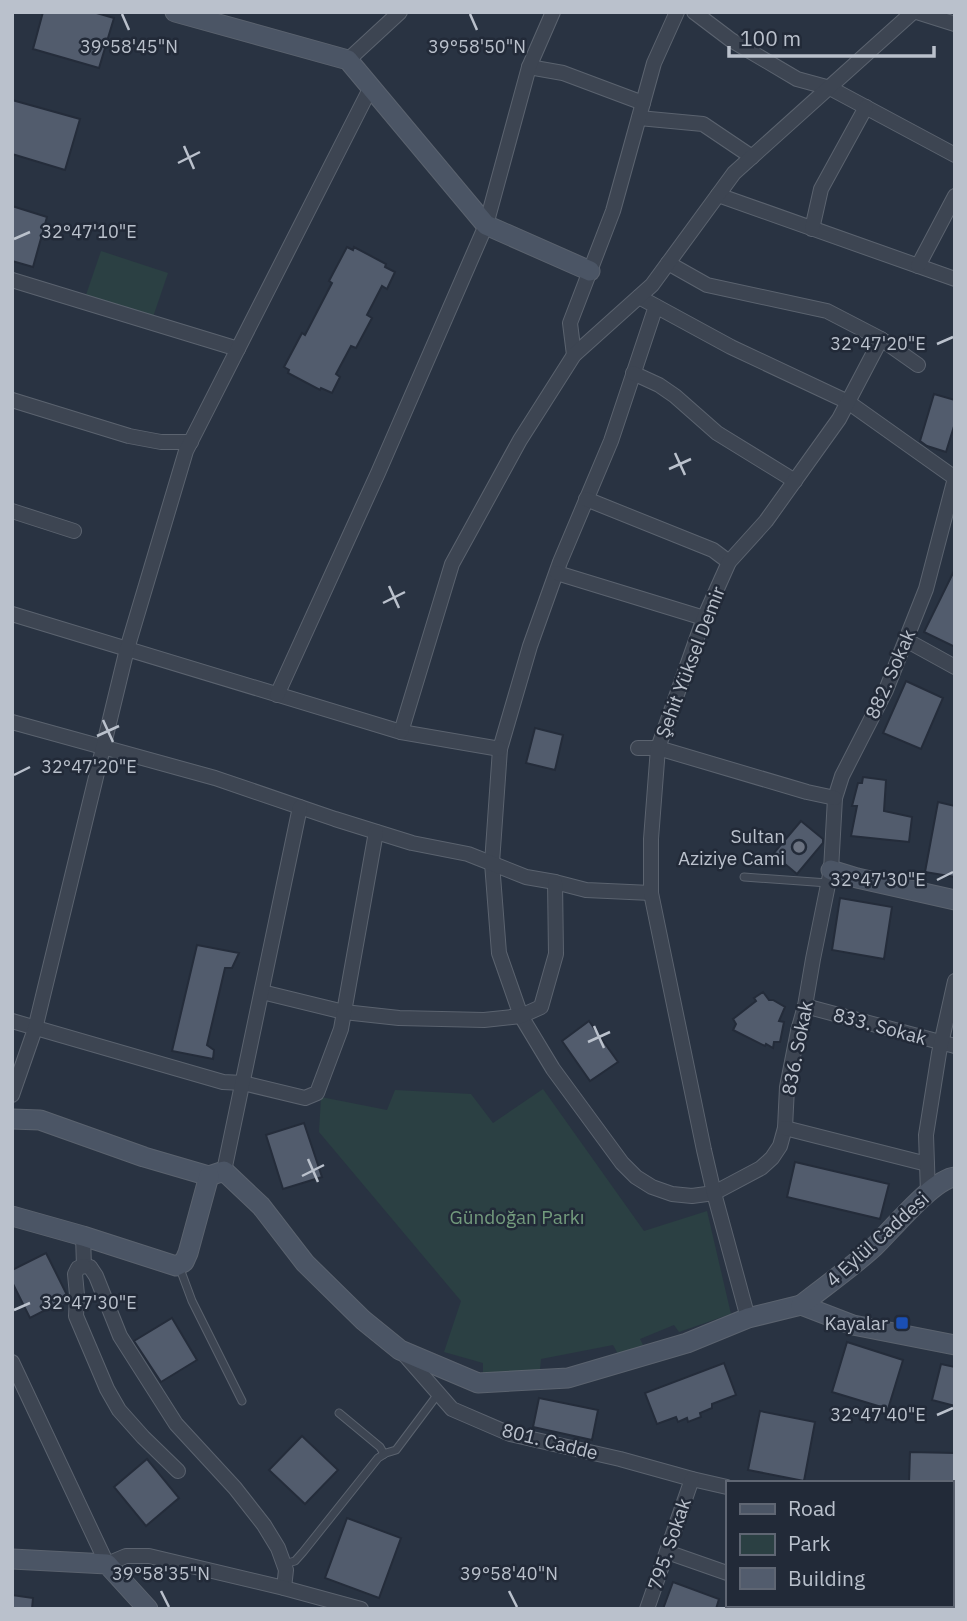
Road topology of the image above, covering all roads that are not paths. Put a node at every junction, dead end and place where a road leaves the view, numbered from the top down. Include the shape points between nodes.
1 (175, 12) edge
2 (400, 12) edge
3 (553, 12) edge
4 (677, 12) edge
5 (694, 12) edge
6 (915, 12) edge
7 (955, 24) edge
8 (348, 60) junction
9 (529, 67) junction
10 (371, 87) junction
11 (830, 88) junction
12 (866, 107) junction
13 (641, 111) junction
14 (955, 155) edge
15 (752, 157) junction
16 (718, 195) junction
17 (955, 196) edge
18 (486, 225) junction
19 (812, 229) junction
20 (668, 263) junction
21 (918, 265) junction
22 (590, 271) junction
23 (955, 279) edge
24 (12, 280) edge
25 (639, 297) junction
26 (656, 306) junction
27 (881, 340) junction
28 (238, 349) junction
29 (574, 355) junction
30 (918, 365) dead end
31 (633, 373) junction
32 (12, 400) edge
33 (848, 402) junction
34 (191, 442) junction
35 (955, 478) edge
36 (795, 481) junction
37 (586, 499) junction
38 (12, 511) edge
39 (74, 531) dead end
40 (729, 562) junction
41 (556, 573) junction
42 (12, 614) edge
43 (704, 618) junction
44 (906, 640) junction
45 (127, 649) junction
46 (955, 667) edge
47 (277, 695) junction
48 (12, 722) edge
49 (401, 732) junction
50 (104, 748) junction
51 (638, 748) dead end
52 (658, 748) junction
53 (500, 749) junction
54 (835, 798) junction
55 (300, 807) junction
56 (376, 832) junction
57 (492, 863) junction
58 (830, 876) junction
59 (744, 877) dead end
60 (555, 882) junction
61 (651, 893) junction
62 (955, 900) edge
63 (955, 981) edge
64 (262, 992) junction
65 (805, 1006) junction
66 (344, 1012) junction
67 (521, 1016) junction
68 (12, 1021) edge
69 (35, 1029) junction
70 (948, 1044) edge
71 (243, 1083) junction
72 (12, 1095) edge
73 (12, 1119) edge
74 (785, 1128) junction
75 (927, 1164) junction
76 (217, 1174) junction
77 (955, 1177) edge
78 (714, 1193) junction
79 (928, 1193) junction
80 (12, 1216) edge
81 (83, 1236) junction
82 (179, 1265) junction
83 (84, 1266) junction
84 (802, 1305) junction
85 (748, 1318) junction
86 (955, 1345) edge
87 (400, 1350) junction
88 (12, 1362) edge
89 (438, 1393) junction
90 (242, 1401) dead end
91 (339, 1413) dead end
92 (384, 1454) junction
93 (178, 1471) dead end
94 (692, 1479) junction
95 (726, 1487) edge
96 (667, 1552) junction
97 (12, 1559) edge
98 (107, 1564) junction
99 (285, 1564) junction
100 (726, 1573) edge
101 (284, 1588) junction
102 (148, 1609) edge
103 (361, 1609) edge
104 (647, 1609) edge

1 - 8 street
2 - 8 street
3 - 9 street
4 - 13 street via 654,63
5 - 11 street via 797,79
6 - 7 street
6 - 11 street
8 - 10 street
9 - 13 street via 563,73
9 - 18 street
10 - 18 street
10 - 28 street
11 - 12 street
11 - 15 street
12 - 14 street
12 - 19 street via 821,189
13 - 15 street via 703,124
13 - 22 street via 613,211
15 - 16 street
16 - 19 street
16 - 20 street
17 - 21 street
18 - 22 street
18 - 47 street
19 - 21 street
20 - 25 street
20 - 27 street via 707,285 827,312
21 - 23 street
22 - 29 street via 570,323
24 - 28 street
25 - 26 street
25 - 29 street
26 - 31 street
26 - 33 street
27 - 30 street
27 - 33 street, Şehit Yüksel Demir
28 - 34 street
29 - 49 street via 520,440 452,564
31 - 36 street via 659,385 717,433
31 - 37 street
32 - 34 street via 129,436
33 - 35 street
33 - 36 street, Şehit Yüksel Demir
34 - 45 street
35 - 44 street, 882. Sokak via 926,589
36 - 40 street, Şehit Yüksel Demir
37 - 40 street via 713,550
37 - 41 street
38 - 39 street
40 - 43 street, Şehit Yüksel Demir
41 - 43 street
41 - 53 street
42 - 45 street
43 - 52 street, Şehit Yüksel Demir
44 - 46 street
44 - 54 street, 882. Sokak
45 - 47 street
45 - 50 street
47 - 49 street
48 - 50 street
49 - 53 street
50 - 55 street
50 - 69 street
51 - 52 street
52 - 54 street
52 - 61 street, Şehit Yüksel Demir
53 - 57 street
54 - 58 street, 882. Sokak
55 - 56 street
55 - 64 street
56 - 57 street
56 - 66 street
57 - 60 street via 526,877
57 - 67 street via 499,953
58 - 59 lane
58 - 62 street
58 - 65 street, 836. Sokak
60 - 61 street via 586,890
60 - 67 street via 556,954 541,1007
61 - 78 street, Şehit Yüksel Demir
63 - 70 street
64 - 66 street
64 - 71 street
65 - 70 street, 833. Sokak
65 - 74 street, 836. Sokak via 787,1087
66 - 67 street via 484,1020
66 - 71 street via 317,1093 305,1098
67 - 78 street via 553,1069 636,1177 672,1194
68 - 69 street
69 - 71 street via 223,1082
69 - 72 street
70 - 75 street via 926,1135
71 - 76 street
73 - 76 street via 40,1120 144,1157
74 - 75 street
74 - 78 street, 836. Sokak via 772,1158
75 - 79 street
76 - 82 street via 188,1253
76 - 87 street via 261,1206 305,1264
77 - 79 street, 4 Eylül Caddesi
78 - 85 street, Şehit Yüksel Demir
79 - 84 street, 4 Eylül Caddesi via 872,1248
80 - 81 street
81 - 82 street
81 - 83 street
82 - 90 lane
83 - 93 street via 75,1274 76,1316 107,1389 119,1410
83 - 99 street via 96,1276 120,1336 176,1424 257,1516
84 - 85 street
84 - 86 street via 853,1325
85 - 87 street via 687,1343 568,1378 478,1383
87 - 89 street, 801. Cadde
88 - 98 street
89 - 92 lane via 396,1450
89 - 94 street, 801. Cadde via 452,1409 510,1434
91 - 92 lane
92 - 99 lane via 295,1561
94 - 95 street, 801. Cadde
94 - 96 street, 795. Sokak
96 - 100 street
96 - 104 street, 795. Sokak
97 - 98 street
98 - 101 street via 126,1556 149,1556
98 - 102 street
99 - 101 street
101 - 103 street

